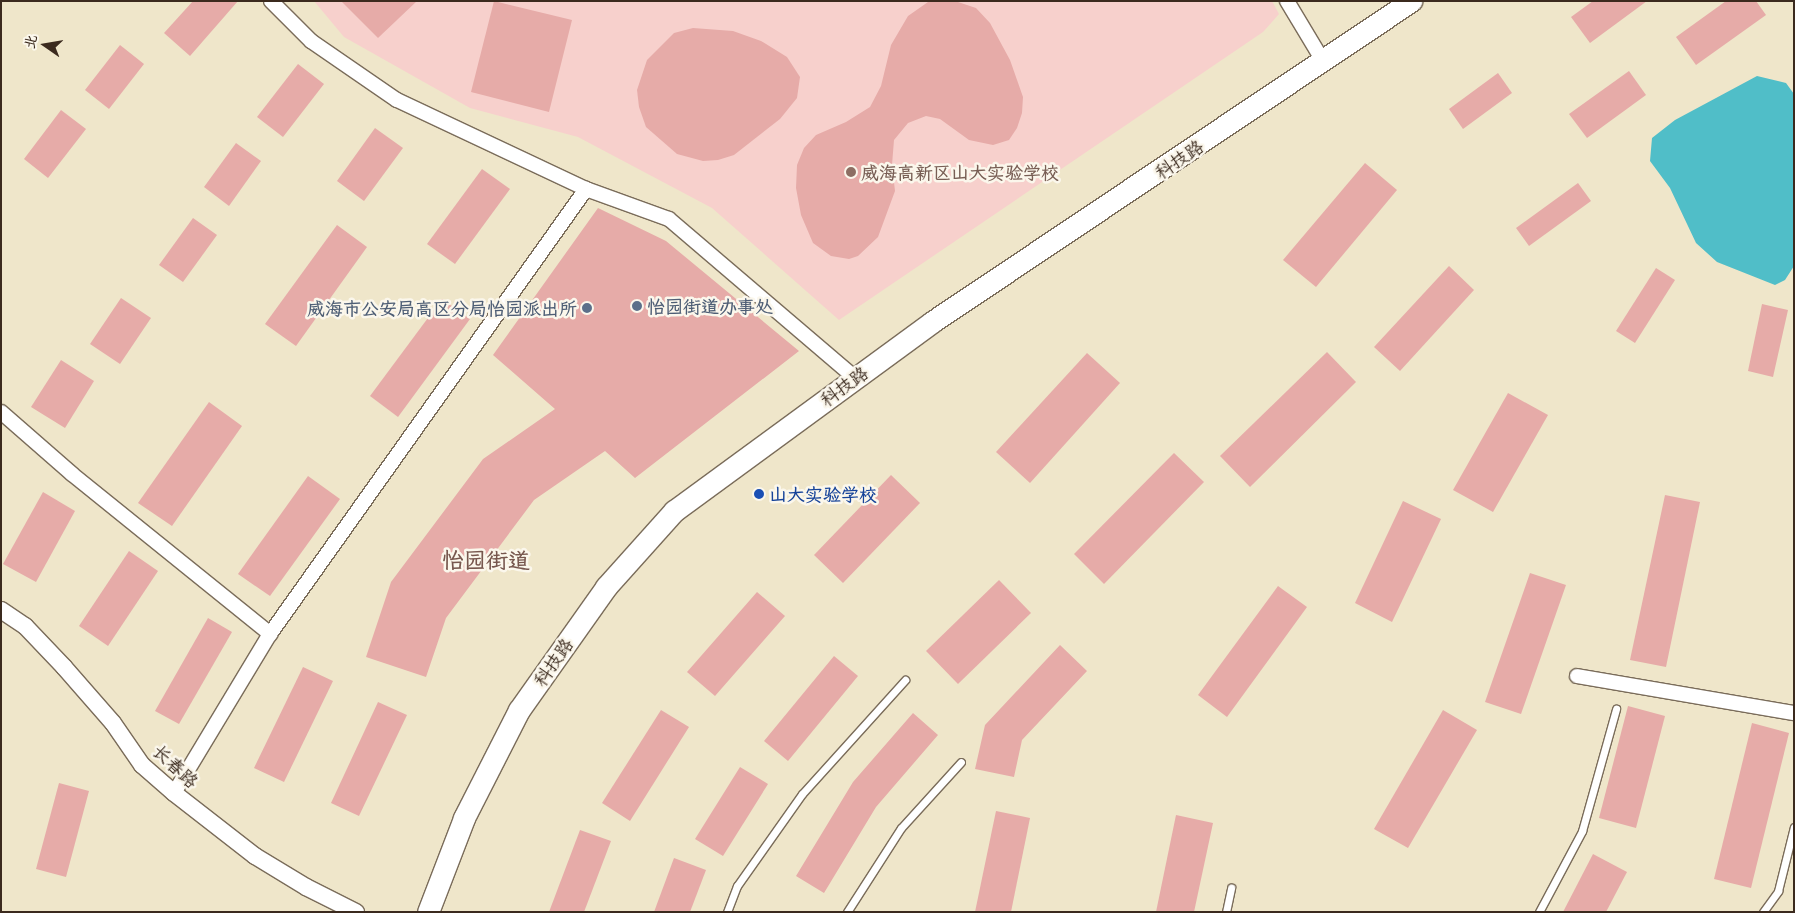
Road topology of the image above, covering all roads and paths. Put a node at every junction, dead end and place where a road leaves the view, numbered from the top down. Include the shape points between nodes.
1 (271, 1) edge
2 (1287, 1) edge
3 (1410, 1) edge
4 (1323, 61) junction
5 (586, 189) junction
6 (855, 378) junction
7 (1, 412) edge
8 (1, 610) edge
9 (270, 634) junction
10 (1577, 676) dead end
11 (905, 680) dead end
12 (1616, 709) dead end
13 (1794, 713) edge
14 (961, 762) dead end
15 (174, 793) junction
16 (1794, 827) edge
17 (1230, 888) dead end
18 (356, 912) edge
19 (428, 912) edge
20 (727, 912) edge
21 (847, 912) edge
22 (1226, 912) edge
23 (1539, 912) edge
24 (1763, 912) edge

1 - 5 street via 311,41 398,100
2 - 4 street
3 - 4 main road, 科技路
4 - 6 main road, 科技路 via 932,322
5 - 6 street via 669,219
5 - 9 street
6 - 19 main road, 科技路 via 674,511 606,587 519,710 464,818
7 - 9 street via 72,474
8 - 15 street, 长春路 via 25,626 64,667 113,723 142,765
9 - 15 street
10 - 13 street
11 - 20 lane via 802,794 738,886
12 - 23 lane via 1582,831
14 - 21 lane via 901,828
15 - 18 street, 长春路 via 254,856
16 - 24 lane via 1778,891
17 - 22 lane

